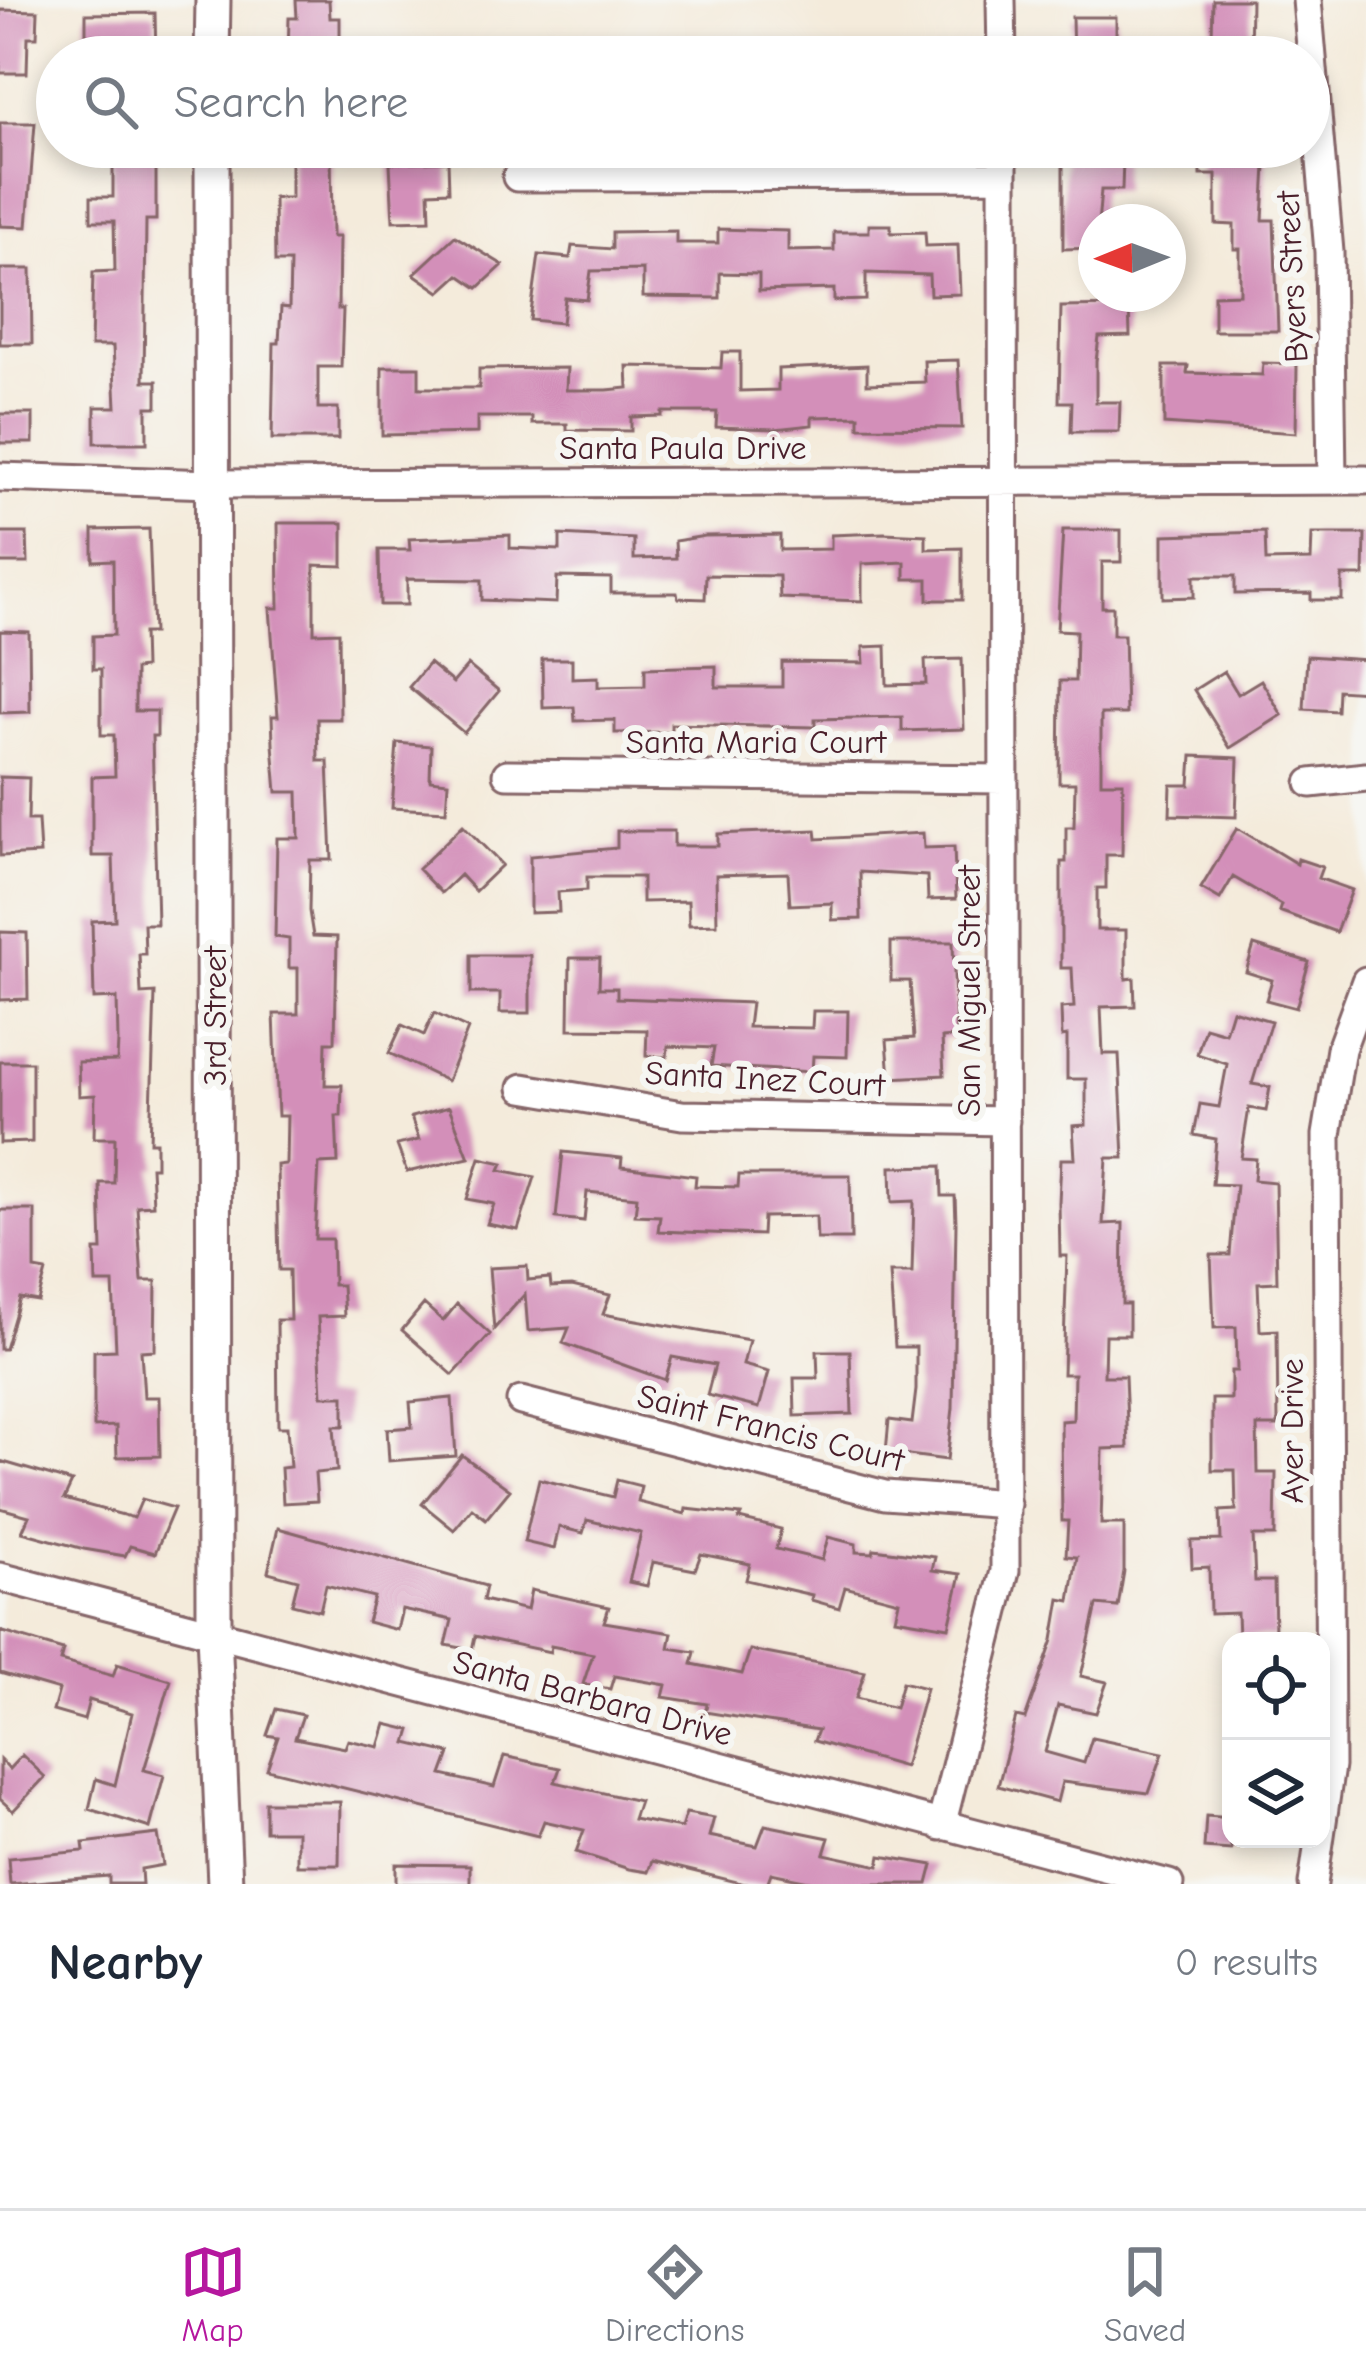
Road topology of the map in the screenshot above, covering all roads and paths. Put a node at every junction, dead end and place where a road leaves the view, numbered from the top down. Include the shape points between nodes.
1 (212, 0) edge
2 (1001, 0) edge
3 (1307, 0) edge
4 (212, 36) edge
5 (1002, 36) edge
6 (1310, 36) edge
7 (212, 168) edge
8 (1003, 168) edge
9 (1321, 168) edge
10 (1003, 176) junction
11 (517, 177) dead end
12 (0, 477) edge
13 (1332, 480) junction
14 (1366, 480) edge
15 (1004, 482) junction
16 (212, 484) junction
17 (507, 774) dead end
18 (1366, 777) edge
19 (1004, 778) junction
20 (1311, 783) dead end
21 (1366, 981) edge
22 (523, 1088) dead end
23 (1004, 1121) junction
24 (521, 1401) dead end
25 (1006, 1504) junction
26 (0, 1576) edge
27 (214, 1634) junction
28 (941, 1826) junction
29 (225, 1884) edge
30 (1169, 1884) edge
31 (1313, 1884) edge

1 - 4 street
2 - 5 street
3 - 6 street, Byers Street
7 - 16 street, 3rd Street
8 - 10 street, San Miguel Street
9 - 13 street, Byers Street
10 - 11 street
10 - 15 street, San Miguel Street
12 - 16 street, Santa Paula Drive
13 - 14 street, Santa Paula Drive
13 - 15 street, Santa Paula Drive
15 - 16 street, Santa Paula Drive
15 - 19 street, San Miguel Street
16 - 27 street, 3rd Street
17 - 19 street, Santa Maria Court
18 - 20 street
19 - 23 street, San Miguel Street
21 - 31 street, Ayer Drive via 1341,1049 1327,1135 1330,1766
22 - 23 street, Santa Inez Court via 682,1115
23 - 25 street, San Miguel Street
24 - 25 street, Saint Francis Court via 885,1495
25 - 28 street, San Miguel Street via 999,1610
26 - 27 street, Santa Barbara Drive
27 - 28 street, Santa Barbara Drive
27 - 29 street, 3rd Street
28 - 30 street, Santa Barbara Drive

